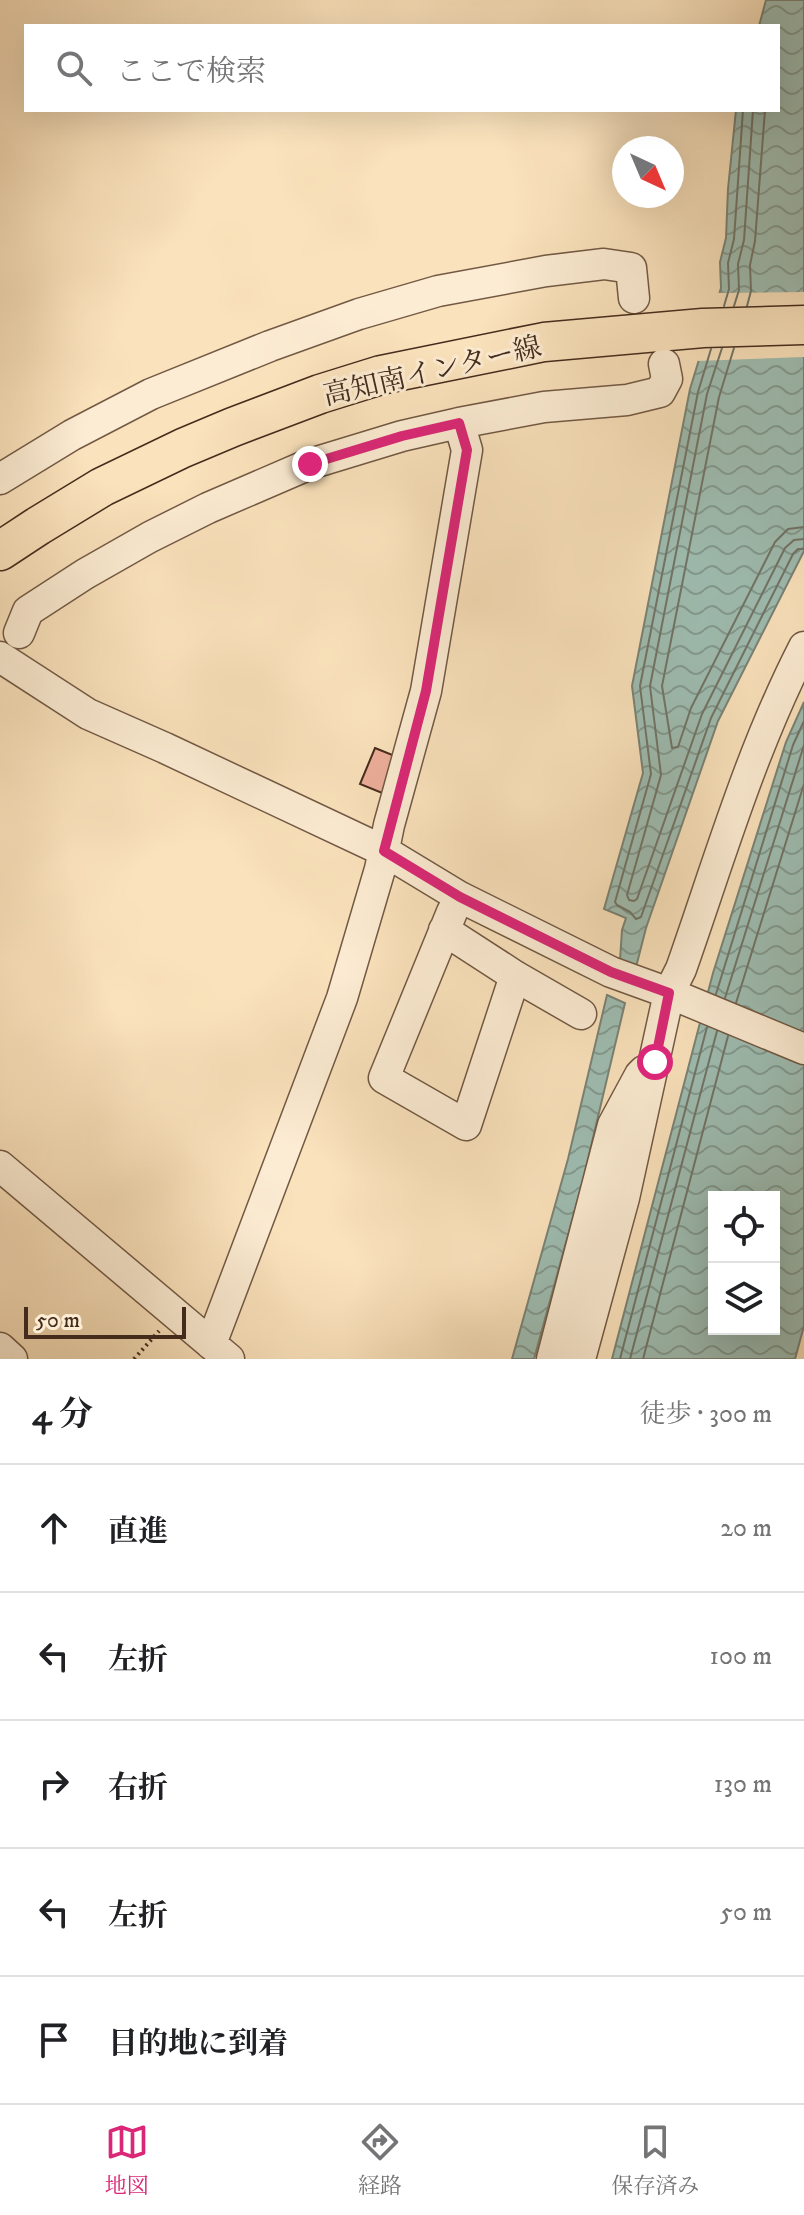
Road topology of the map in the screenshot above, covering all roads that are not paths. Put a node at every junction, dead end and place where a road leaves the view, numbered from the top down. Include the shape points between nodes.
1 (634, 298) dead end
2 (804, 325) edge
3 (664, 364) dead end
4 (459, 423) junction
5 (0, 479) edge
6 (0, 551) edge
7 (19, 633) dead end
8 (804, 647) edge
9 (0, 657) edge
10 (384, 851) junction
11 (460, 897) junction
12 (444, 930) junction
13 (515, 976) junction
14 (678, 997) junction
15 (581, 1014) dead end
16 (804, 1049) edge
17 (655, 1062) junction
18 (0, 1166) edge
19 (0, 1348) edge
20 (220, 1352) edge
21 (12, 1359) edge
22 (552, 1359) edge
23 (580, 1359) edge

1 - 5 street via 631,268 604,264 438,291 359,314 151,394
2 - 6 main road, 高知南インター線 via 544,342 381,375 183,448 102,487
3 - 4 street via 667,379 660,392
4 - 7 street via 310,464 208,508 28,611
4 - 10 street via 467,450 426,691
8 - 14 street via 757,750 681,969
9 - 10 street via 88,714
10 - 11 street
10 - 20 street via 342,998
11 - 12 street
11 - 14 street via 611,972
12 - 13 street
12 - 13 street via 384,1078 466,1125
13 - 15 street
14 - 16 street
14 - 17 street
17 - 22 street via 640,1075 613,1125
17 - 23 street
18 - 20 street
19 - 21 street

